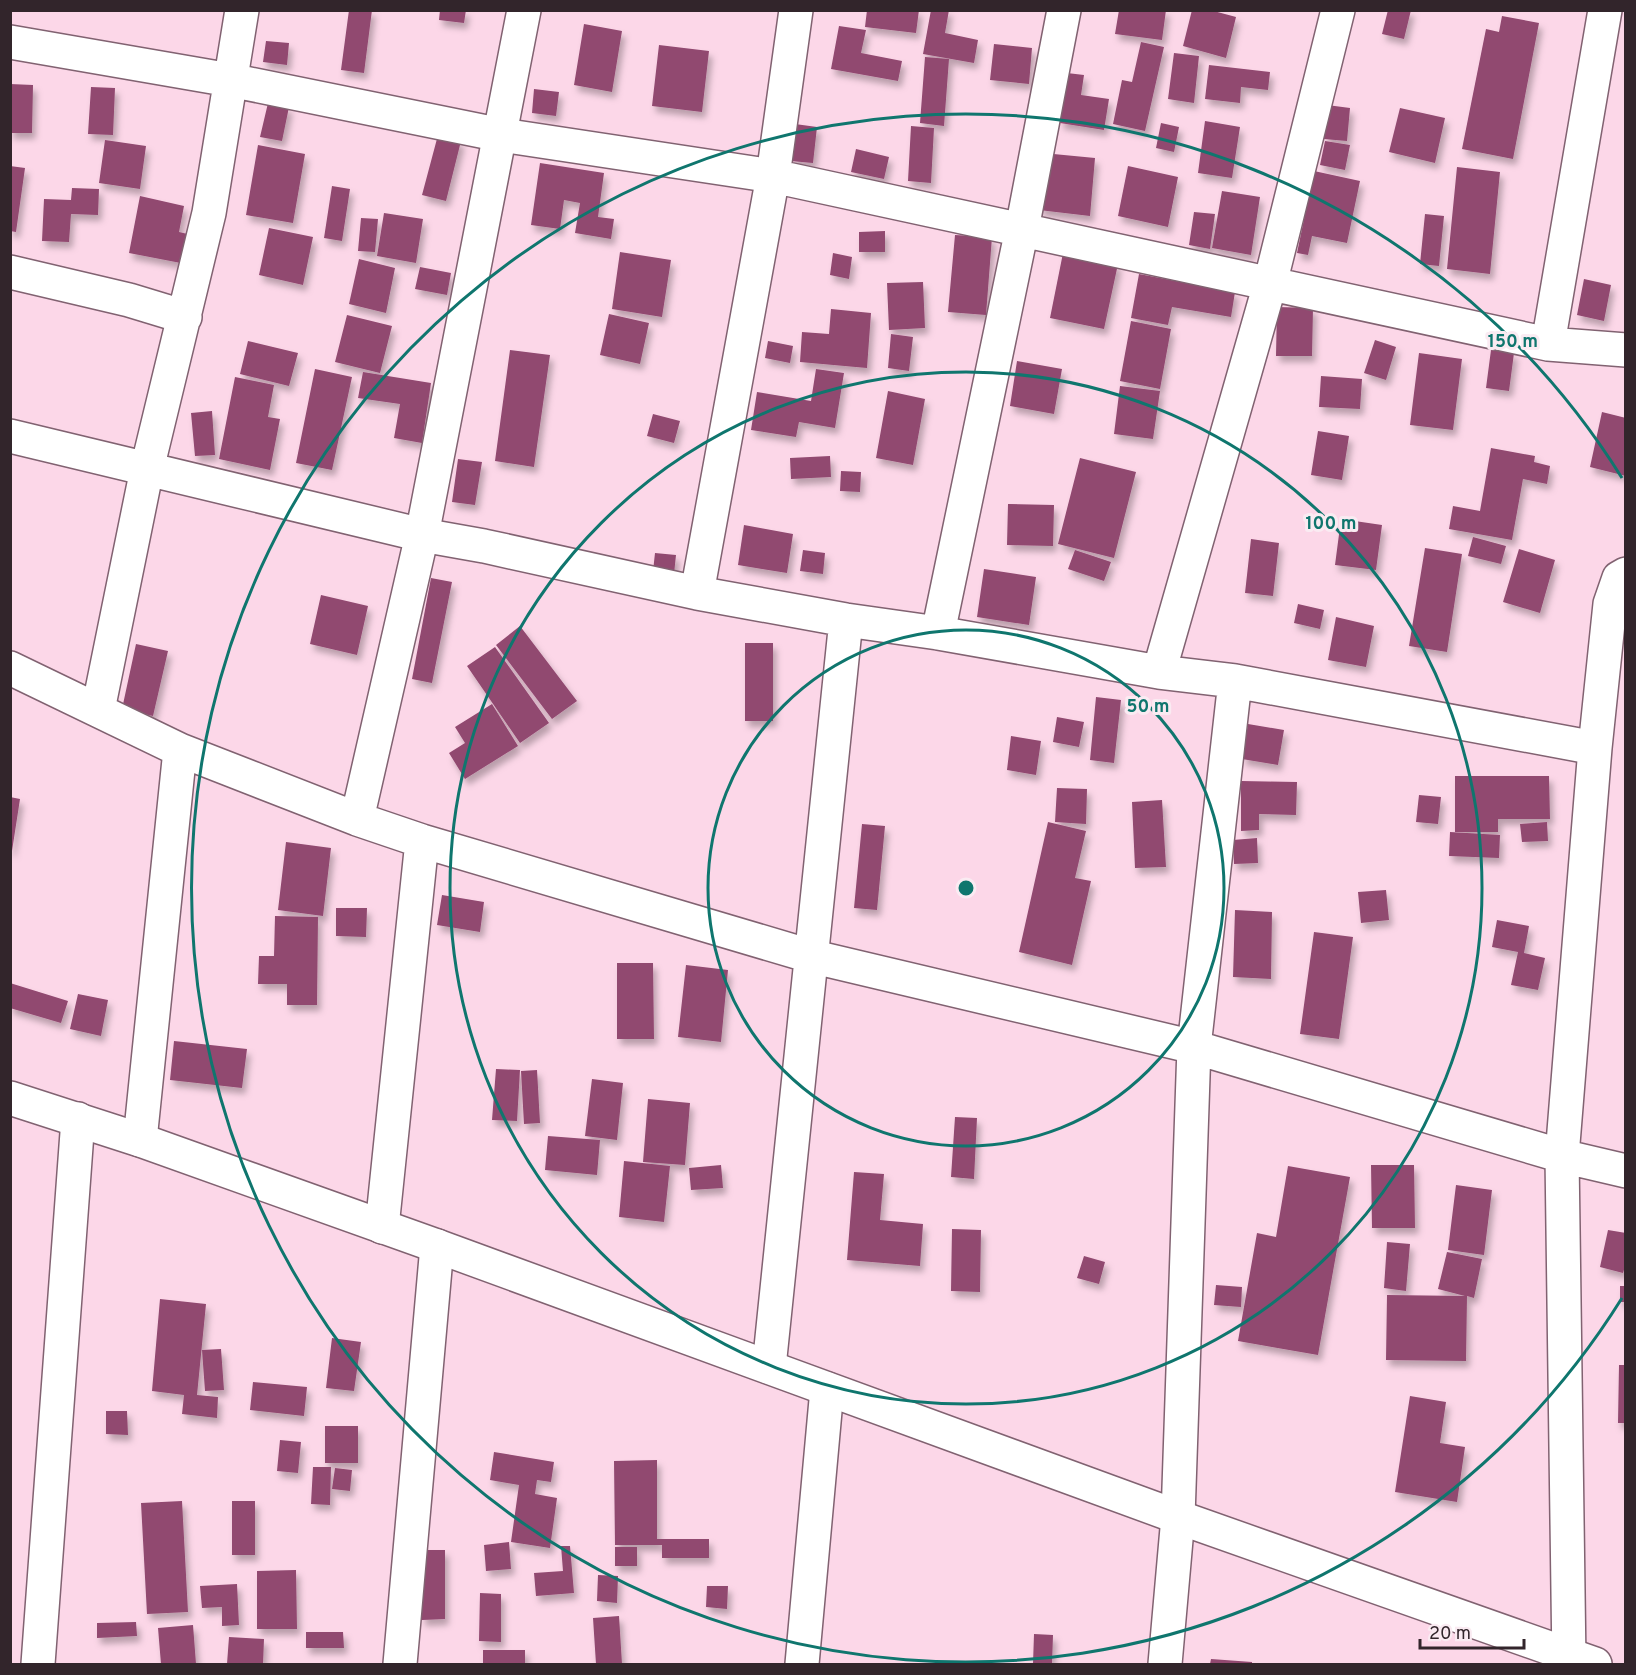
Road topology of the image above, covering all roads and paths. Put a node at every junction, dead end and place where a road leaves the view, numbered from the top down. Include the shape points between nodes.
1 (242, 10) edge
2 (524, 10) edge
3 (796, 10) edge
4 (1064, 10) edge
5 (1338, 10) edge
6 (1605, 10) edge
7 (10, 42) edge
8 (230, 80) junction
9 (501, 135) junction
10 (773, 176) junction
11 (1022, 229) junction
12 (10, 272) edge
13 (1270, 284) junction
14 (185, 317) junction
15 (1548, 344) junction
16 (1626, 350) edge
17 (10, 436) edge
18 (147, 469) junction
19 (422, 535) junction
20 (1626, 574) edge
21 (697, 593) junction
22 (846, 620) junction
23 (938, 633) junction
24 (10, 668) edge
25 (1160, 672) junction
26 (1235, 681) junction
27 (98, 710) junction
28 (1595, 748) junction
29 (180, 750) junction
30 (357, 819) junction
31 (422, 841) junction
32 (810, 956) junction
33 (1194, 1047) junction
34 (10, 1098) edge
35 (78, 1119) junction
36 (140, 1140) junction
37 (1562, 1156) junction
38 (1626, 1171) edge
39 (382, 1227) junction
40 (437, 1246) junction
41 (769, 1367) junction
42 (827, 1389) junction
43 (1178, 1517) junction
44 (1578, 1661) edge
45 (38, 1665) edge
46 (400, 1665) edge
47 (802, 1665) edge
48 (1165, 1665) edge

1 - 8 street
2 - 9 street
3 - 10 street
4 - 11 street
5 - 13 street
6 - 15 street
7 - 8 street
8 - 9 street
8 - 14 street via 209,213
9 - 10 street
9 - 19 street
10 - 11 street
10 - 21 street
11 - 13 street
11 - 23 street
12 - 14 street
13 - 15 street
13 - 25 street
14 - 18 street
15 - 16 street
17 - 18 street
18 - 19 street
18 - 27 street
19 - 21 street
19 - 30 street
20 - 28 street via 1619,578 1610,604
21 - 22 street
22 - 23 street
22 - 32 street
23 - 25 street
24 - 27 street
25 - 26 street
26 - 28 street
26 - 33 street
27 - 29 street
28 - 37 street
29 - 30 street
29 - 36 street
30 - 31 street
31 - 32 street
31 - 39 street
32 - 33 street
32 - 41 street
33 - 37 street
33 - 43 street
34 - 35 street
35 - 36 street
35 - 45 street
36 - 39 street
37 - 38 street
37 - 44 street
39 - 40 street
40 - 41 street
40 - 46 street
41 - 42 street
42 - 43 street
42 - 47 street
43 - 44 street
43 - 48 street

